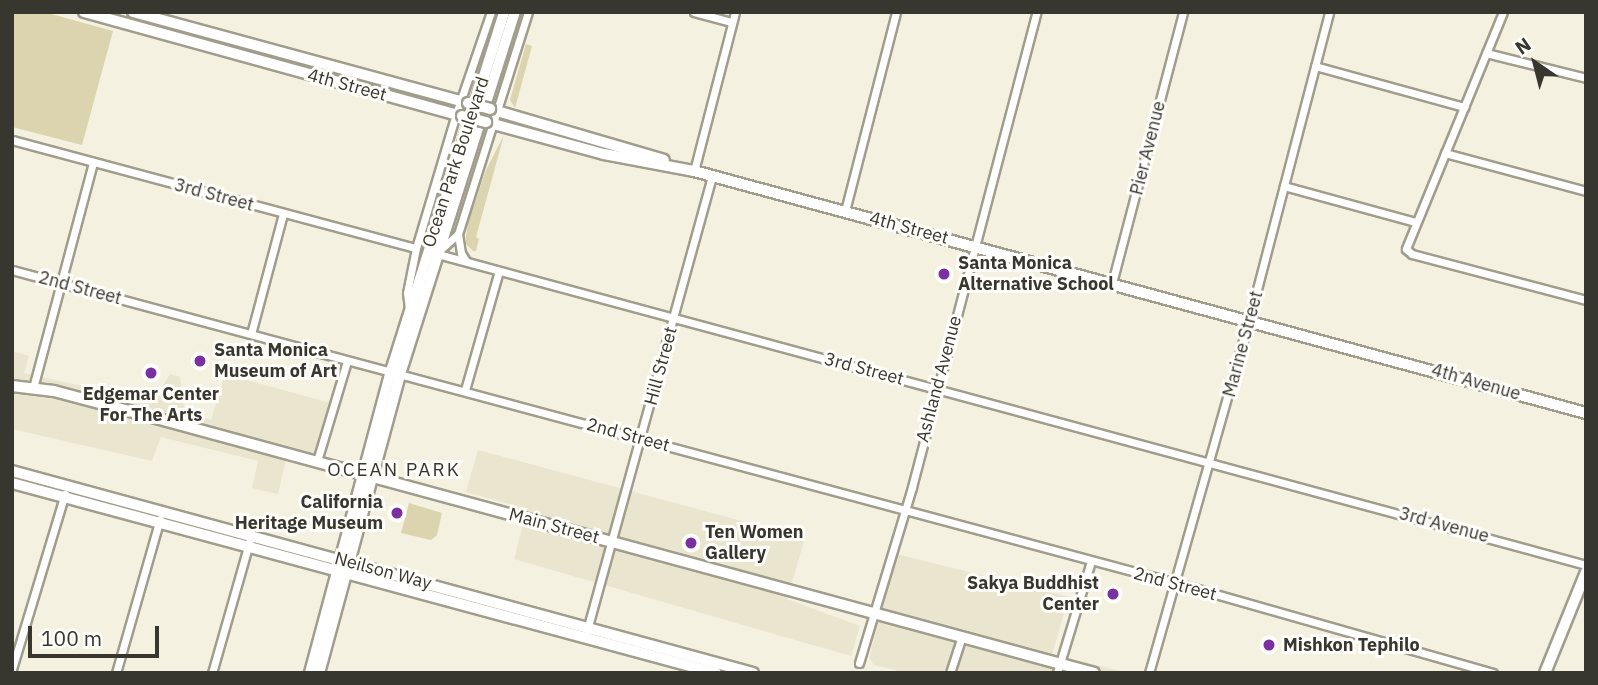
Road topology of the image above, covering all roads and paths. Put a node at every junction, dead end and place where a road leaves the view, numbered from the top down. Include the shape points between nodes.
1 (84, 12) edge
2 (133, 12) edge
3 (491, 12) edge
4 (504, 12) edge
5 (515, 12) edge
6 (528, 12) edge
7 (694, 12) edge
8 (735, 12) edge
9 (896, 12) edge
10 (1037, 12) edge
11 (1183, 12) edge
12 (1329, 12) edge
13 (1503, 12) edge
14 (120, 17) edge
15 (732, 22) junction
16 (1486, 52) junction
17 (1315, 66) junction
18 (1586, 78) edge
19 (464, 102) junction
20 (1464, 107) junction
21 (493, 110) junction
22 (459, 115) junction
23 (489, 123) junction
24 (12, 140) edge
25 (1445, 153) junction
26 (93, 162) junction
27 (694, 171) junction
28 (712, 176) junction
29 (1284, 186) junction
30 (1586, 191) edge
31 (845, 211) junction
32 (283, 214) junction
33 (1416, 222) junction
34 (458, 234) junction
35 (975, 246) junction
36 (416, 248) junction
37 (431, 253) junction
38 (467, 262) junction
39 (12, 270) edge
40 (499, 271) junction
41 (62, 283) junction
42 (1112, 283) junction
43 (1586, 300) edge
44 (409, 313) junction
45 (674, 318) junction
46 (1249, 320) junction
47 (251, 334) junction
48 (1367, 352) joint
49 (346, 361) junction
50 (396, 372) junction
51 (12, 386) edge
52 (33, 388) junction
53 (936, 388) junction
54 (464, 390) junction
55 (1586, 413) edge
56 (641, 438) junction
57 (317, 461) junction
58 (1210, 461) junction
59 (12, 471) edge
60 (368, 476) junction
61 (12, 483) edge
62 (67, 486) junction
63 (1302, 487) joint
64 (64, 498) junction
65 (903, 510) junction
66 (161, 517) junction
67 (249, 541) junction
68 (613, 541) junction
69 (1091, 561) junction
70 (1586, 565) edge
71 (343, 566) junction
72 (1586, 572) edge
73 (1176, 583) junction
74 (874, 612) junction
75 (587, 633) junction
76 (962, 636) junction
77 (859, 663) dead end
78 (12, 669) edge
79 (1058, 669) edge
80 (116, 673) edge
81 (212, 673) edge
82 (310, 673) edge
83 (318, 673) edge
84 (716, 673) edge
85 (753, 673) edge
86 (950, 673) edge
87 (1094, 673) edge
88 (1149, 673) edge
89 (1493, 673) edge
90 (1545, 673) edge

1 - 14 street, 4th Street
2 - 19 street, 4th Street
3 - 19 street, Ocean Park Boulevard
4 - 37 street, Ocean Park Boulevard
5 - 37 street, Ocean Park Boulevard
6 - 21 street, Ocean Park Boulevard
7 - 15 street
8 - 15 street
9 - 31 street
10 - 35 street, Ashland Avenue
11 - 42 street, Pier Avenue
12 - 17 street, Marine Street
13 - 16 street
14 - 22 street, 4th Street
15 - 27 street
16 - 18 street
16 - 20 street
17 - 20 street
17 - 29 street, Marine Street
19 - 21 street, 4th Street, bridge
19 - 22 street, Ocean Park Boulevard
20 - 25 street
21 - 23 street, Ocean Park Boulevard
21 - 27 street, 4th Street via 611,142
22 - 23 street, 4th Street, bridge
22 - 36 street, Ocean Park Boulevard
23 - 27 street, 4th Street via 604,155
23 - 34 street, Ocean Park Boulevard
24 - 26 street, 3rd Street
25 - 30 street
25 - 33 street
26 - 32 street, 3rd Street
26 - 41 street
27 - 28 street, 4th Street
28 - 31 street, 4th Street
28 - 45 street, Hill Street
29 - 33 street
29 - 46 street, Marine Street
31 - 35 street, 4th Street
32 - 36 street, 3rd Street
32 - 47 street
33 - 43 street via 1406,249 1412,254
34 - 37 street, Ocean Park Boulevard
34 - 38 street, Ocean Park Boulevard
35 - 42 street, 4th Street
35 - 53 street, Ashland Avenue
36 - 44 street, Ocean Park Boulevard via 407,293
37 - 38 street, 3rd Street
37 - 44 street, Ocean Park Boulevard
37 - 50 street, Ocean Park Boulevard
38 - 40 street, 3rd Street
39 - 41 street, 2nd Street
40 - 45 street, 3rd Street
40 - 54 street
41 - 47 street, 2nd Street
41 - 52 street
42 - 46 street, 4th Street
44 - 50 street, Ocean Park Boulevard
45 - 53 street, 3rd Street
45 - 56 street, Hill Street
46 - 48 street, 4th Street
46 - 58 street, Marine Street
47 - 49 street, 2nd Street
48 - 55 street, 4th Avenue
49 - 50 street, 2nd Street
49 - 57 street
50 - 54 street, 2nd Street
50 - 60 street, Ocean Park Boulevard
51 - 52 street, Main Street
52 - 57 street, Main Street
53 - 58 street, 3rd Street
53 - 65 street, Ashland Avenue
54 - 56 street, 2nd Street
56 - 65 street, 2nd Street
56 - 68 street, Hill Street
57 - 60 street, Main Street
58 - 63 street, 3rd Street
58 - 73 street, Marine Street
59 - 62 street, Neilson Way
60 - 68 street, Main Street
60 - 71 street, Ocean Park Boulevard
61 - 64 street, Neilson Way
62 - 64 street
62 - 66 street, Neilson Way
63 - 70 street, 3rd Avenue
64 - 66 street, Neilson Way
64 - 78 street
65 - 69 street, 2nd Street
65 - 74 street, Ashland Avenue
66 - 67 street, Neilson Way
66 - 80 street
67 - 71 street, Neilson Way
67 - 81 street
68 - 74 street, Main Street
68 - 75 street, Hill Street
69 - 73 street, 2nd Street
69 - 79 street
71 - 75 street, Neilson Way
71 - 82 street, Ocean Park Boulevard
71 - 83 street, Ocean Park Boulevard
72 - 90 street
73 - 88 street, Marine Street
73 - 89 street, 2nd Street
74 - 76 street, Main Street
74 - 77 street, Ashland Avenue
75 - 84 street, Neilson Way
75 - 85 street, Neilson Way
76 - 79 street, Main Street
76 - 86 street
79 - 87 street, Main Street

